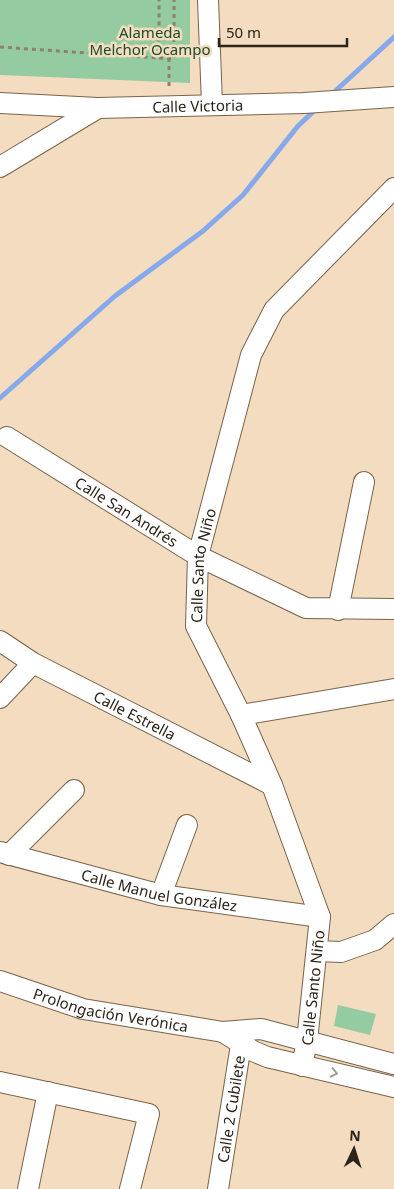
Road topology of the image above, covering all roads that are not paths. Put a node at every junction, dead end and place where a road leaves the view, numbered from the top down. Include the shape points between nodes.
1 (208, 0) edge
2 (394, 97) edge
3 (0, 103) edge
4 (212, 104) junction
5 (98, 108) junction
6 (0, 167) edge
7 (394, 188) edge
8 (7, 437) dead end
9 (364, 482) dead end
10 (198, 556) junction
11 (394, 609) edge
12 (338, 610) junction
13 (0, 641) edge
14 (33, 662) junction
15 (394, 689) edge
16 (0, 698) edge
17 (241, 714) junction
18 (272, 784) junction
19 (74, 790) dead end
20 (187, 825) dead end
21 (5, 853) edge
22 (161, 895) junction
23 (320, 917) junction
24 (394, 924) edge
25 (317, 951) junction
26 (0, 981) edge
27 (242, 1036) junction
28 (307, 1041) junction
29 (394, 1064) edge
30 (302, 1066) junction
31 (0, 1082) edge
32 (394, 1087) edge
33 (48, 1092) junction
34 (28, 1189) edge
35 (130, 1189) edge
36 (218, 1189) edge

1 - 4 street
2 - 4 street, Calle Victoria via 304,103
3 - 5 street, Calle Victoria
4 - 5 street, Calle Victoria
5 - 6 street
7 - 10 street, Calle Santo Niño via 274,310 251,355
8 - 10 street, Calle San Andrés
9 - 12 street
10 - 12 street, Calle San Andrés via 306,608
10 - 17 street, Calle Santo Niño via 196,626
11 - 12 street, Calle San Andrés
13 - 14 street, Calle Estrella
14 - 16 street
14 - 18 street, Calle Estrella
15 - 17 street
17 - 18 street, Calle Santo Niño
18 - 23 street, Calle Santo Niño
19 - 21 street
20 - 22 street
21 - 22 street, Calle Manuel González
22 - 23 street, Calle Manuel González
23 - 25 street, Calle Santo Niño
24 - 25 street via 375,940 341,952
25 - 28 street, Calle Santo Niño
26 - 27 street, Prolongación Verónica via 84,1008
27 - 28 street, Prolongación Verónica via 261,1029
27 - 30 street via 267,1056
27 - 36 street, Calle 2 Cubilete
28 - 29 street, Prolongación Verónica
28 - 30 street, Calle Santo Niño
30 -> 32 street
31 - 33 street
33 - 34 street
33 - 35 street via 149,1114

